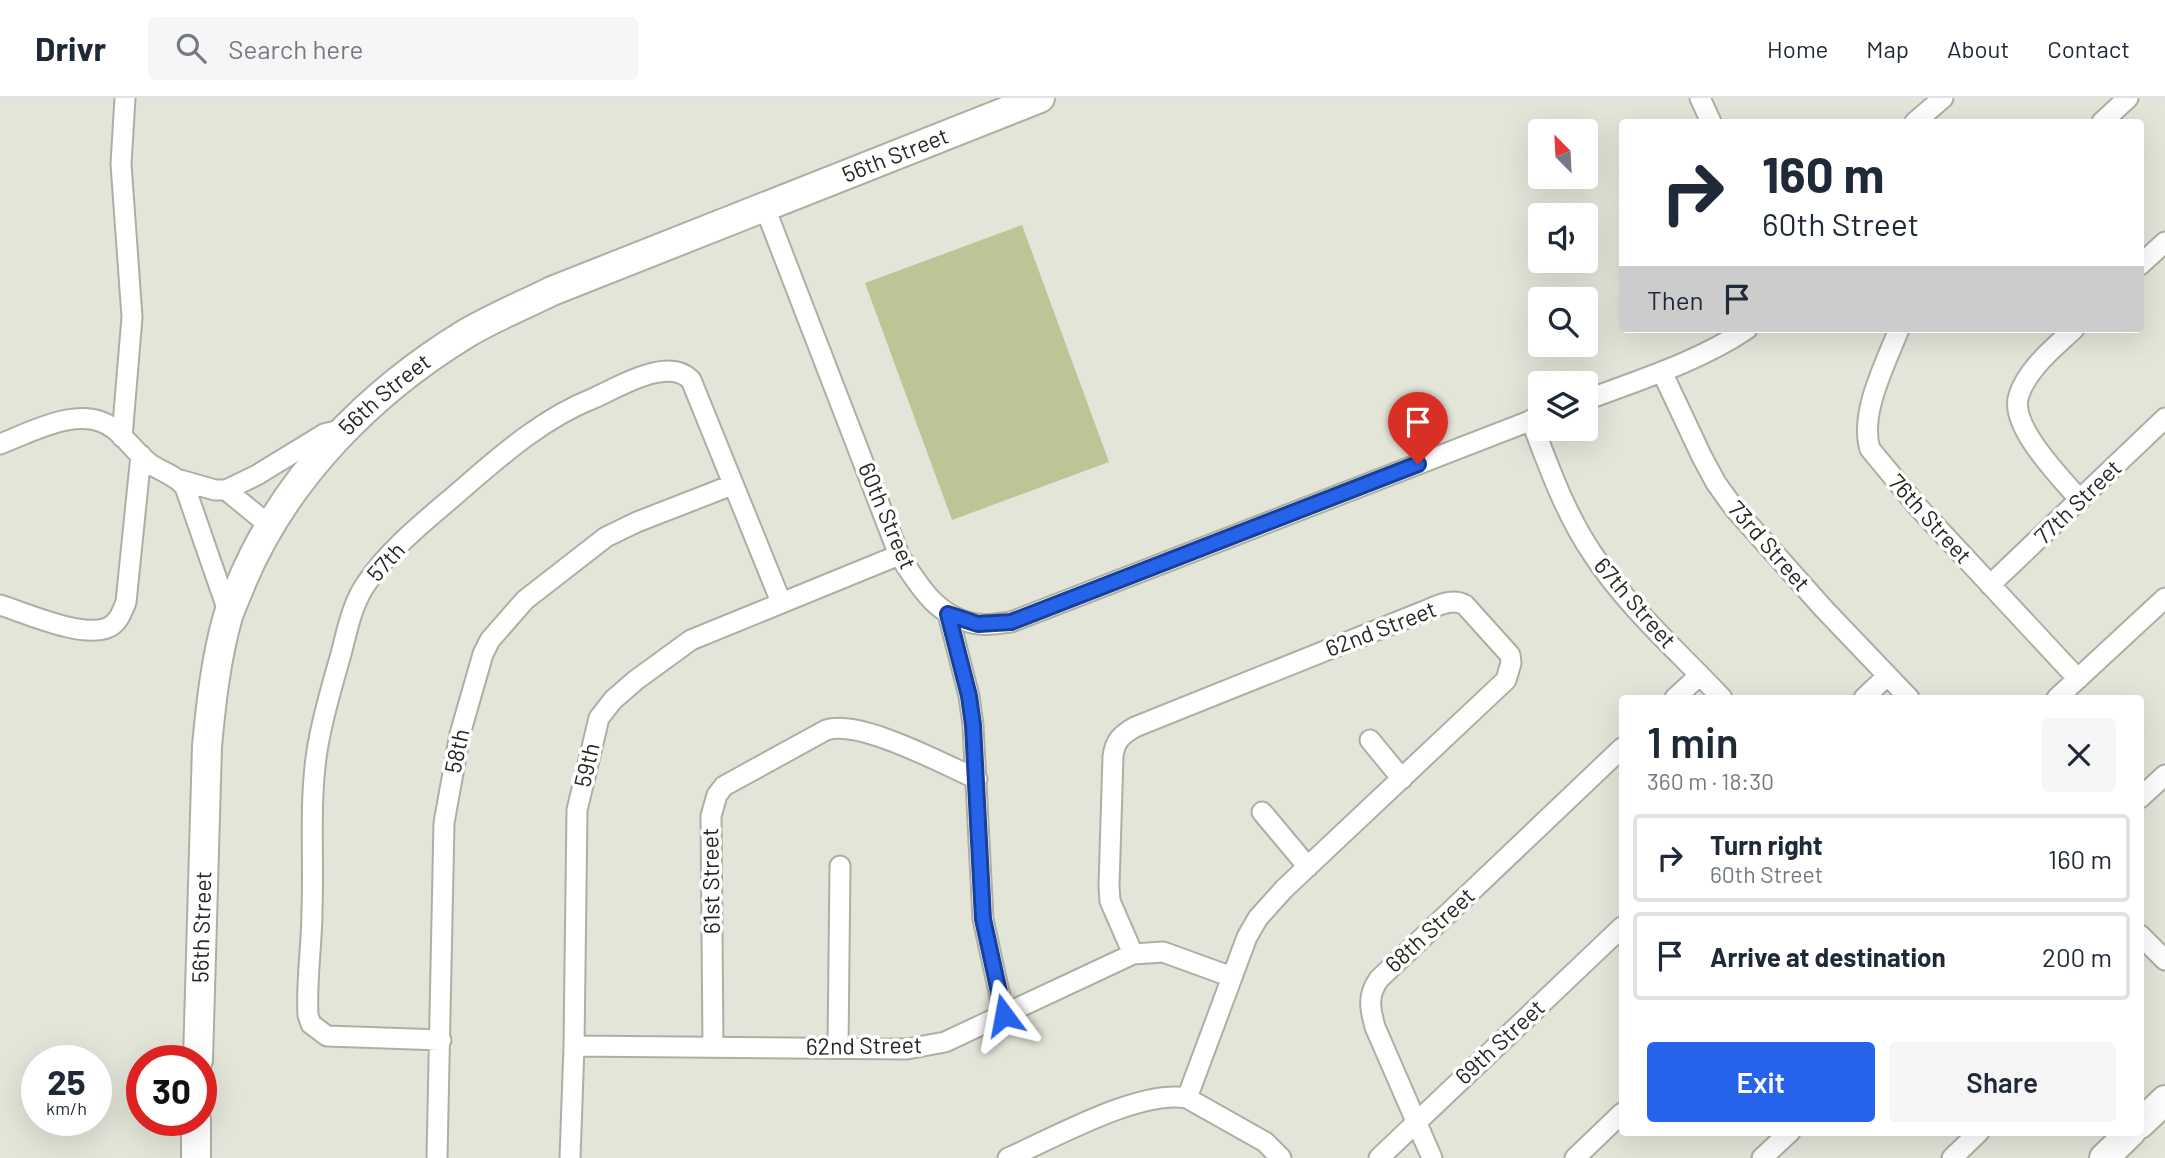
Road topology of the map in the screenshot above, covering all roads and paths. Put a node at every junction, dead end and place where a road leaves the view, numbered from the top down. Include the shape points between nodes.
1 (125, 98) edge
2 (1040, 98) edge
3 (1700, 98) edge
4 (1943, 98) edge
5 (2128, 98) edge
6 (1710, 119) edge
7 (1919, 119) edge
8 (2105, 119) edge
9 (765, 208) junction
10 (2165, 242) edge
11 (2144, 261) edge
12 (1741, 333) edge
13 (1898, 333) edge
14 (2070, 333) edge
15 (1662, 372) junction
16 (1598, 396) edge
17 (2165, 418) edge
18 (1528, 422) edge
19 (348, 428) junction
20 (122, 437) junction
21 (1544, 441) edge
22 (0, 444) edge
23 (141, 455) junction
24 (180, 480) junction
25 (732, 485) junction
26 (226, 490) junction
27 (2080, 500) junction
28 (269, 525) junction
29 (899, 555) junction
30 (1990, 585) junction
31 (2165, 598) edge
32 (781, 602) junction
33 (0, 605) edge
34 (229, 614) junction
35 (948, 614) junction
36 (1700, 675) junction
37 (1887, 676) junction
38 (2078, 679) junction
39 (1678, 695) edge
40 (1719, 695) edge
41 (1867, 695) edge
42 (1906, 695) edge
43 (2060, 695) edge
44 (1370, 740) dead end
45 (1619, 751) edge
46 (2165, 775) edge
47 (976, 779) junction
48 (1402, 779) junction
49 (2144, 794) edge
50 (1262, 812) dead end
51 (840, 866) dead end
52 (1308, 867) junction
53 (1619, 930) edge
54 (2144, 939) edge
55 (1133, 954) junction
56 (2164, 957) edge
57 (1232, 977) junction
58 (1004, 1015) junction
59 (441, 1040) junction
60 (198, 1045) edge
61 (574, 1046) junction
62 (713, 1047) junction
63 (838, 1048) junction
64 (1187, 1098) junction
65 (2165, 1100) edge
66 (1619, 1116) edge
67 (2144, 1120) edge
68 (1416, 1122) junction
69 (196, 1136) edge
70 (1786, 1136) edge
71 (1975, 1136) edge
72 (2127, 1136) edge
73 (196, 1158) edge
74 (437, 1158) edge
75 (570, 1158) edge
76 (1008, 1158) edge
77 (1282, 1158) edge
78 (1379, 1158) edge
79 (1432, 1158) edge
80 (1575, 1158) edge
81 (1762, 1158) edge
82 (1952, 1158) edge
83 (2104, 1158) edge

1 - 20 street via 121,164 132,317
2 - 9 street, 56th Street
3 - 6 street
4 - 7 street
5 - 8 street
9 - 19 street, 56th Street via 552,292 468,332 421,364
9 - 29 street, 60th Street
10 - 11 street
12 - 15 street
13 - 30 street, 76th Street via 1867,418 1870,449
14 - 27 street via 2027,379 2017,409 2028,435
15 - 16 street
15 - 37 street, 73rd Street via 1702,457 1734,508
17 - 27 street, 77th Street
18 - 35 street, 60th Street via 1011,622 978,624
19 - 26 street via 324,434
19 - 28 street, 56th Street via 309,469
20 - 22 street via 96,420 73,419
20 - 23 street
21 - 36 street, 67th Street via 1570,515 1591,552
23 - 24 street
23 - 33 street via 126,602 115,624 98,629 69,627
24 - 26 street
24 - 34 street
25 - 32 street, 57th
25 - 59 street, 58th via 606,537 525,600 490,640 465,714 446,805
25 - 59 street, 57th via 691,380 684,372 664,370 576,405 539,428 438,511 390,555 365,586 348,627 317,751 308,1015 311,1024 327,1036
26 - 28 street
27 - 30 street, 77th Street
28 - 34 street, 56th Street
29 - 32 street, 59th
29 - 35 street, 60th Street via 924,594
30 - 38 street, 76th Street
31 - 38 street
32 - 61 street, 59th via 677,648 613,700 599,718 577,810
34 - 60 street, 56th Street via 207,746
35 - 47 street via 969,696
36 - 39 street
36 - 40 street, 67th Street
37 - 41 street
37 - 42 street, 73rd Street
38 - 43 street
44 - 48 street
45 - 68 street, 68th Street via 1370,992 1375,1027
46 - 49 street
47 - 58 street via 983,919
47 - 62 street, 61st Street via 861,730 835,727 724,786 711,816
48 - 52 street, 62nd Street
48 - 55 street, 62nd Street via 1506,680 1510,670 1510,655 1461,603 1445,603 1126,732 1115,744 1113,756 1109,886 1110,901
50 - 52 street
51 - 63 street
52 - 57 street, 62nd Street via 1258,918
53 - 68 street, 69th Street
54 - 56 street
55 - 57 street, 62nd Street via 1163,952
55 - 58 street, 62nd Street
57 - 64 street, 62nd Street
58 - 63 street, 62nd Street via 929,1046
59 - 74 street, 58th
61 - 62 street, 62nd Street
61 - 75 street, 59th
62 - 63 street, 62nd Street
64 - 76 street via 1173,1095 1128,1105
64 - 77 street via 1265,1142
65 - 67 street
66 - 80 street
68 - 78 street, 69th Street
68 - 79 street, 68th Street
69 - 73 street
70 - 81 street
71 - 82 street
72 - 83 street

